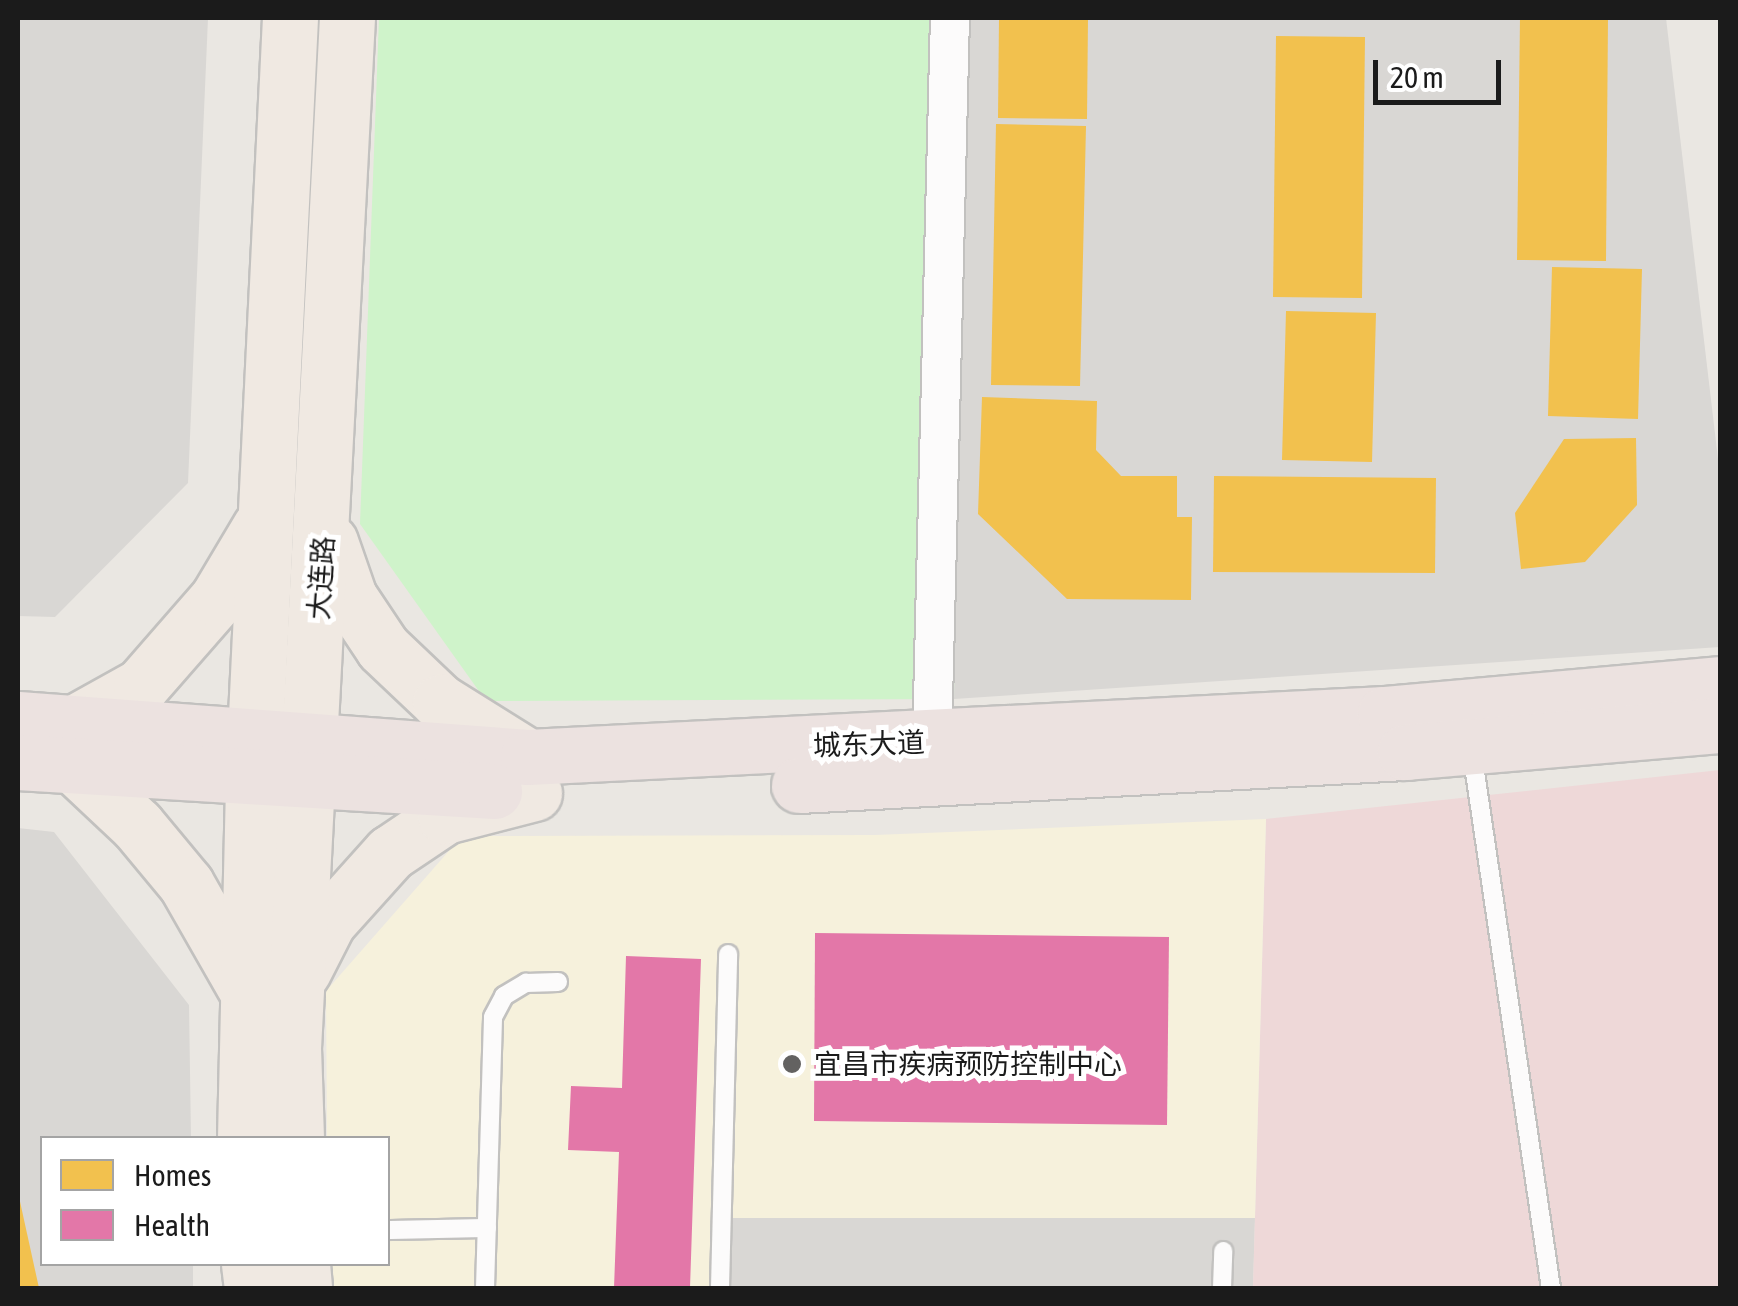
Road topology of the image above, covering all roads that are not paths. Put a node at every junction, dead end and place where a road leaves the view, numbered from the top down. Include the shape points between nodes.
1 (290, 18) edge
2 (347, 18) edge
3 (950, 18) edge
4 (264, 520) junction
5 (324, 526) junction
6 (1720, 684) edge
7 (18, 719) edge
8 (1720, 725) edge
9 (932, 742) junction
10 (74, 743) junction
11 (1471, 747) junction
12 (254, 756) junction
13 (308, 759) junction
14 (18, 762) edge
15 (531, 775) junction
16 (728, 954) dead end
17 (558, 982) dead end
18 (275, 988) junction
19 (245, 1136) edge
20 (296, 1136) edge
21 (487, 1228) junction
22 (390, 1230) edge
23 (1223, 1251) dead end
24 (485, 1288) edge
25 (720, 1288) edge
26 (1222, 1288) edge
27 (1550, 1288) edge

1 - 4 main road, 大连路
2 - 5 main road, 大连路
3 - 9 street
4 - 10 main road via 218,599 141,686
4 - 12 main road, 大连路
5 - 13 main road, 大连路
5 - 15 main road via 350,597 382,648
6 - 9 highway, 城东大道 via 1386,714
7 - 10 highway, 城东大道
8 - 11 highway, 城东大道
9 - 15 highway, 城东大道
10 - 12 highway, 城东大道
10 - 14 highway, 城东大道
10 - 18 main road
11 - 15 highway, 城东大道 via 939,780
11 - 27 lane
12 - 13 highway, 城东大道
12 - 18 main road, 大连路
13 - 15 highway, 城东大道
13 - 18 main road, 大连路
15 - 18 main road via 445,816 390,853
16 - 25 lane
17 - 21 lane via 526,983 504,996 493,1017
18 - 19 main road, 大连路
18 - 20 main road, 大连路 via 292,1048
21 - 22 lane
21 - 24 lane
23 - 26 lane

